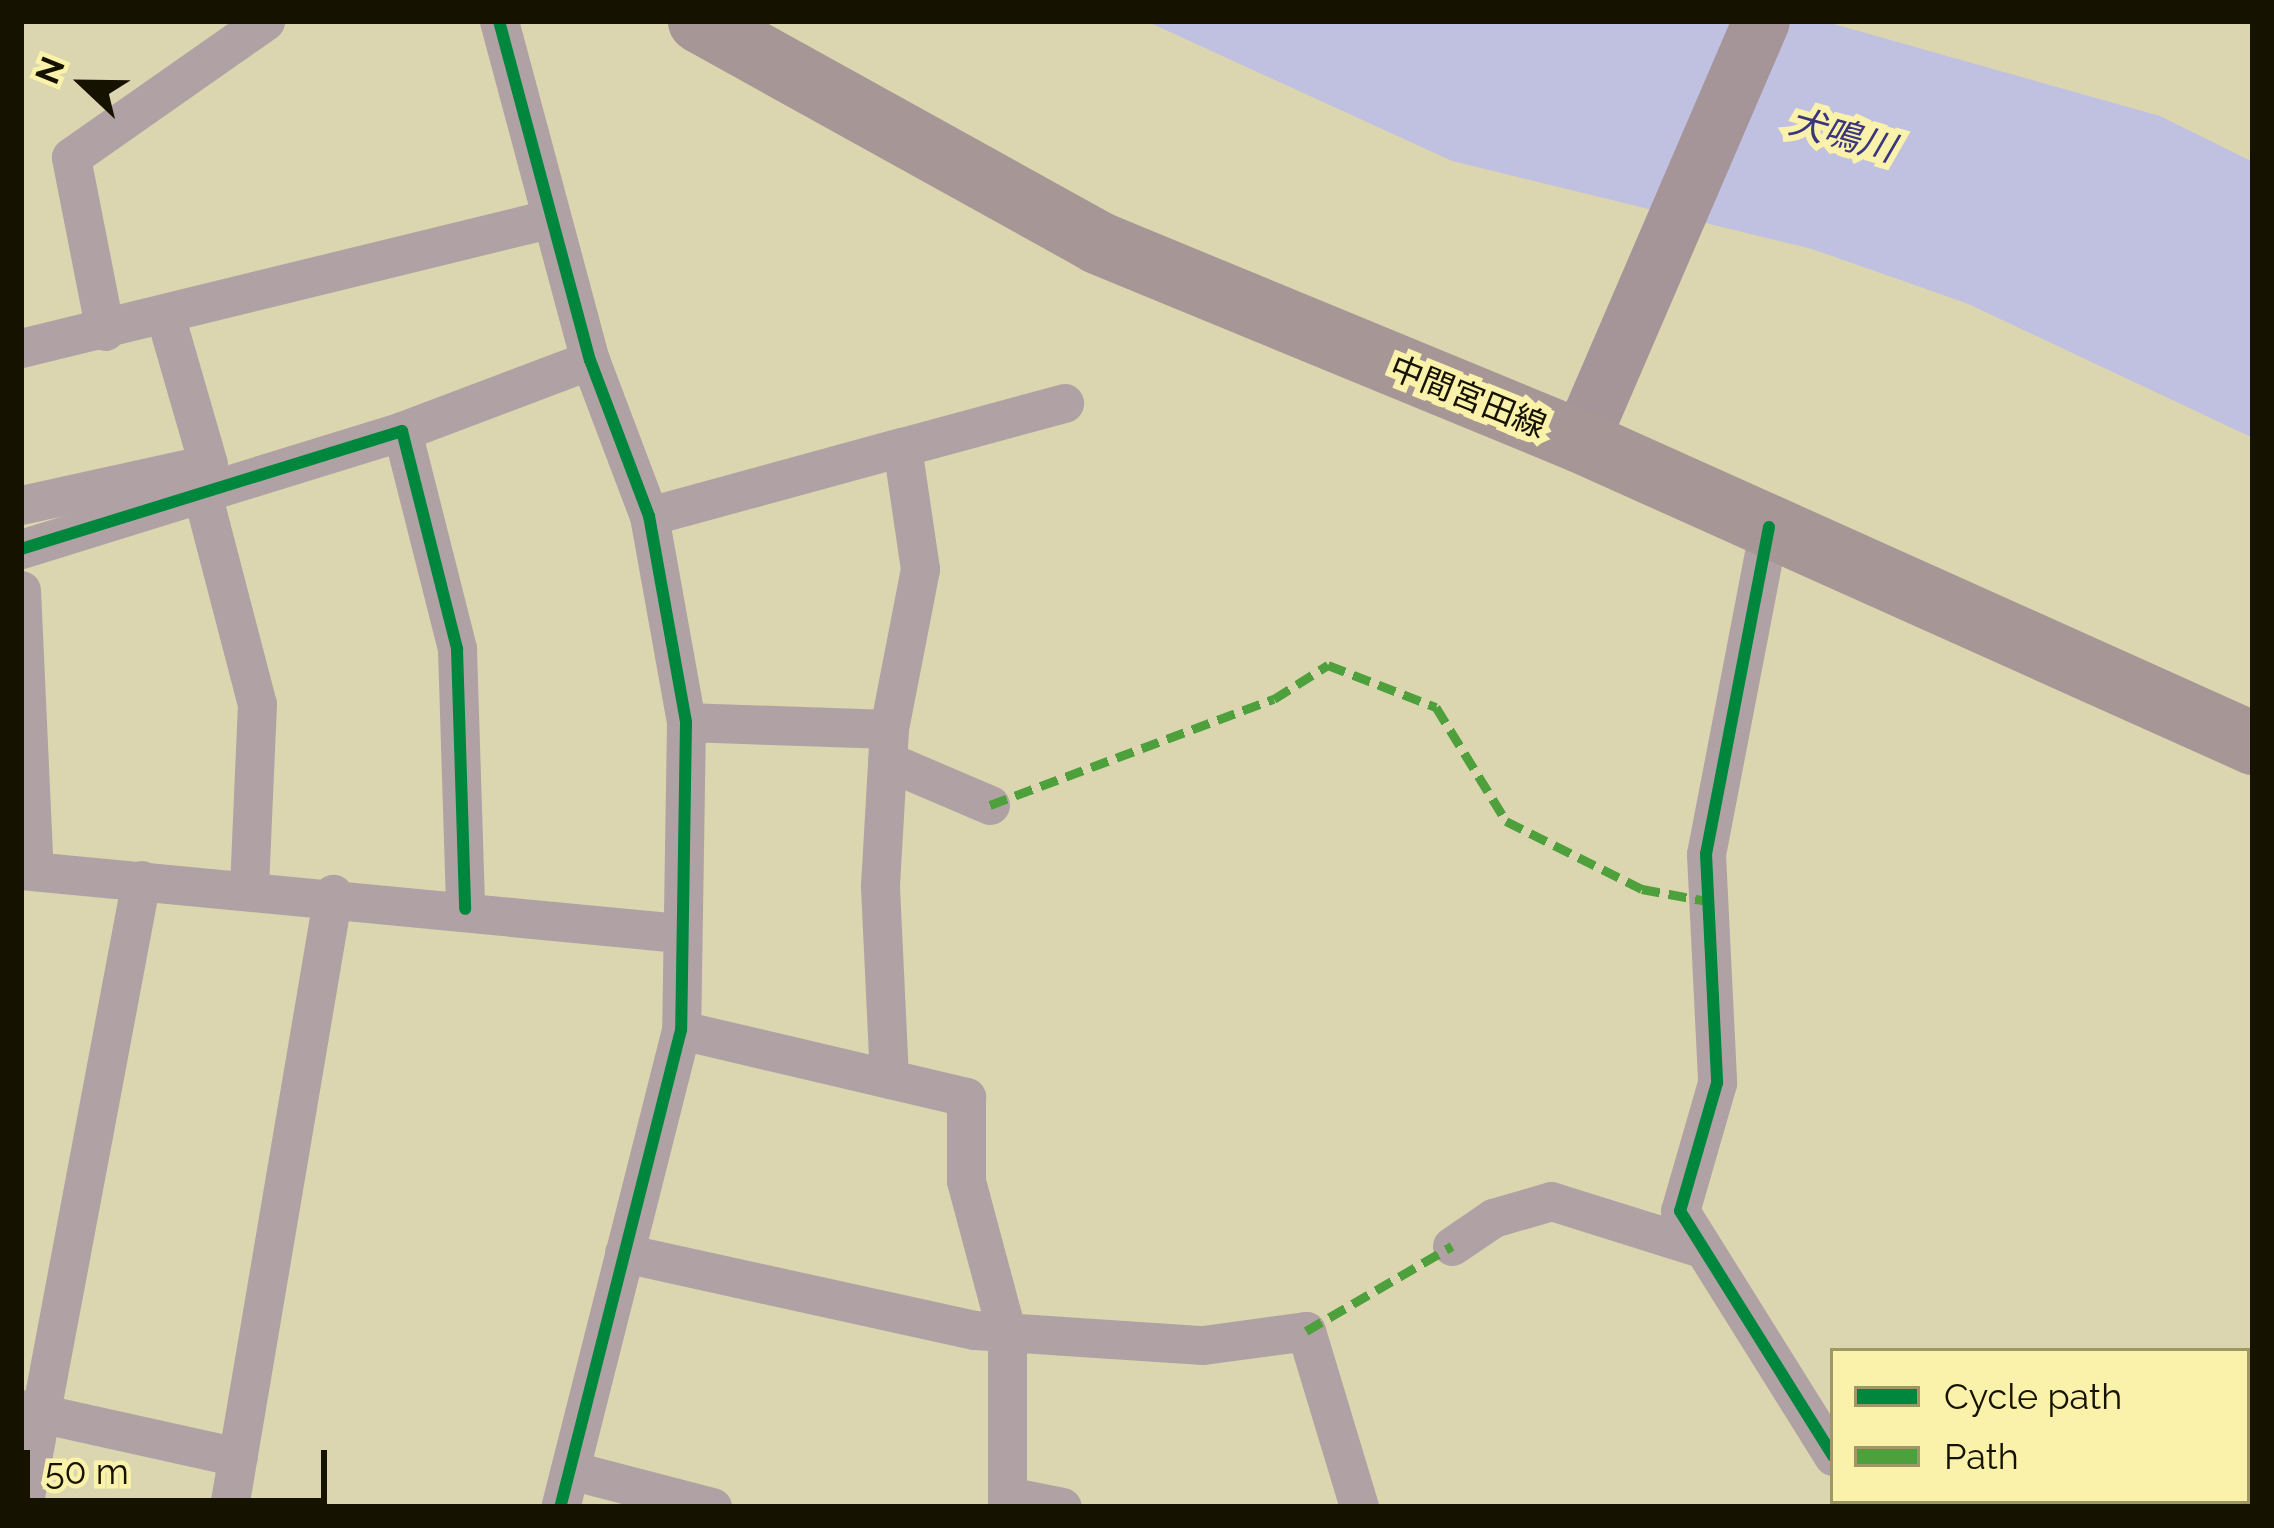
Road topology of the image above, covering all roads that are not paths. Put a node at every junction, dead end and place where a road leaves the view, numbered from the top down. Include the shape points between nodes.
1 (266, 21) edge
2 (499, 21) edge
3 (699, 21) edge
4 (1761, 21) edge
5 (548, 220) junction
6 (165, 315) junction
7 (105, 331) junction
8 (21, 348) edge
9 (590, 360) junction
10 (1064, 403) dead end
11 (1594, 415) junction
12 (403, 431) junction
13 (902, 447) junction
14 (203, 497) junction
15 (21, 505) edge
16 (649, 516) junction
17 (1769, 527) junction
18 (21, 550) edge
19 (21, 590) edge
20 (22, 654) edge
21 (686, 722) junction
22 (2253, 742) edge
23 (888, 745) junction
24 (990, 805) dead end
25 (28, 870) edge
26 (141, 880) junction
27 (249, 888) junction
28 (333, 894) junction
29 (465, 909) junction
30 (679, 933) junction
31 (681, 1030) junction
32 (889, 1079) junction
33 (1452, 1246) dead end
34 (1695, 1246) junction
35 (624, 1252) junction
36 (1004, 1325) junction
37 (32, 1411) edge
38 (1830, 1451) edge
39 (238, 1457) junction
40 (565, 1489) edge
41 (1007, 1501) edge
42 (23, 1507) edge
43 (229, 1507) edge
44 (712, 1507) edge
45 (1062, 1507) edge
46 (1359, 1507) edge

1 - 7 street via 71,157
2 - 5 street
3 - 11 main road, 中間宮田線 via 1097,242
4 - 11 street
5 - 6 street
5 - 9 street
6 - 7 street
6 - 15 street via 208,464
7 - 8 street
9 - 12 street
9 - 16 street
10 - 13 street
11 - 17 main road, 中間宮田線
12 - 14 street
12 - 29 street via 457,649
13 - 16 street
13 - 23 street via 920,569
14 - 18 street
14 - 27 street via 257,704
16 - 21 street
17 - 22 main road, 中間宮田線
17 - 34 street via 1706,854 1717,1083 1680,1210
19 - 20 street
20 - 25 street
21 - 23 street
21 - 30 street
23 - 24 street
23 - 32 street
25 - 26 street
26 - 27 street
26 - 37 street
27 - 28 street
28 - 29 street
28 - 39 street
29 - 30 street
30 - 31 street
31 - 32 street
31 - 35 street
32 - 36 street via 966,1097 966,1181
33 - 34 street via 1493,1218 1551,1201
34 - 38 street
35 - 36 street via 975,1330
35 - 40 street
36 - 41 street
36 - 46 street via 1203,1346 1306,1330
37 - 39 street
37 - 42 street
39 - 43 street
40 - 44 street
41 - 45 street

